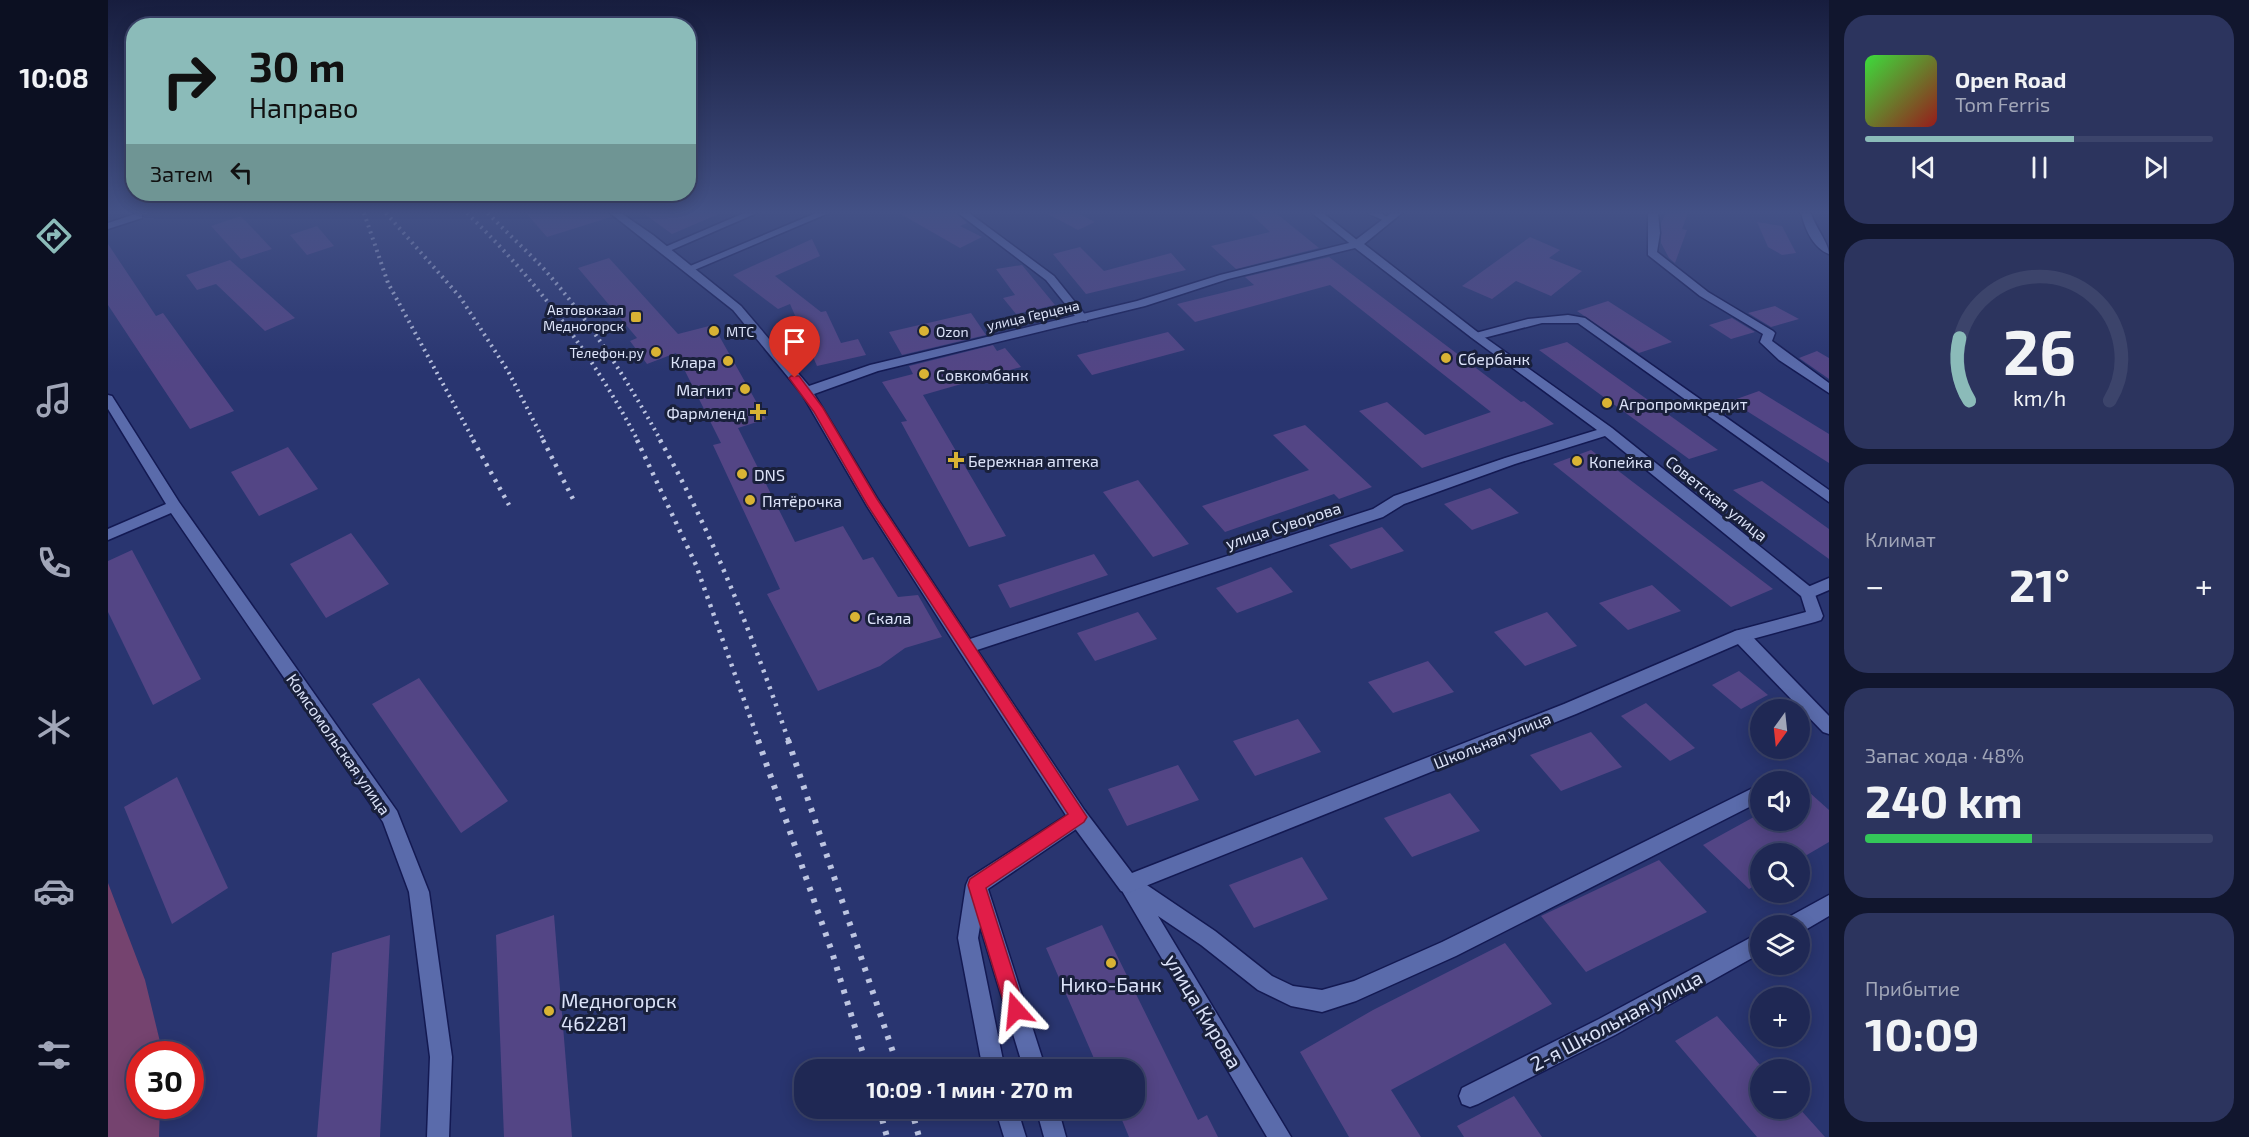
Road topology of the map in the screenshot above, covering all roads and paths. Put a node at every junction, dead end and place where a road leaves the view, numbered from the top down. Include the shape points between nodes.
1 (684, 266) edge
2 (695, 266) edge
3 (1034, 266) edge
4 (1268, 266) edge
5 (1386, 266) edge
6 (1669, 266) edge
7 (688, 269) junction
8 (1083, 318) junction
9 (1476, 336) junction
10 (1829, 388) edge
11 (807, 392) junction
12 (108, 399) edge
13 (1607, 430) junction
14 (1829, 497) edge
15 (174, 506) junction
16 (108, 535) edge
17 (1829, 584) edge
18 (1808, 593) junction
19 (1741, 636) junction
20 (966, 647) junction
21 (1829, 727) edge
22 (1750, 798) edge
23 (1078, 817) junction
24 (1128, 884) junction
25 (976, 885) junction
26 (1829, 905) edge
27 (1810, 916) edge
28 (1750, 948) edge
29 (992, 1059) edge
30 (1031, 1059) edge
31 (1470, 1096) dead end
32 (1009, 1119) edge
33 (1050, 1119) edge
34 (438, 1137) edge
35 (1015, 1137) edge
36 (1055, 1137) edge
37 (1280, 1137) edge

1 - 7 street
2 - 7 street
3 - 8 street via 1050,278
4 - 8 street, улица Герцена
5 - 9 street, Советская улица
6 - 10 street via 1704,294 1769,333 1766,342 1782,357
7 - 11 street via 737,308
8 - 11 street, улица Герцена via 874,368
9 - 13 street, Советская улица
9 - 14 street via 1551,318 1581,321
11 - 20 street
12 - 15 street, Комсомольская улица
13 - 18 street, Советская улица
13 - 20 street, улица Суворова via 1399,500 1378,513
15 - 16 street
15 - 34 street, Комсомольская улица via 390,817 419,892 441,1057
17 - 18 street
18 - 19 street, Школьная улица via 1815,616
19 - 21 street
19 - 24 street, Школьная улица via 1570,709
20 - 23 street
22 - 24 street via 1449,949 1356,991 1322,1001 1291,996 1265,983 1208,938
23 - 24 street
23 - 25 street
24 - 37 street, улица Кирова
25 - 29 street via 968,938
25 - 30 street
26 - 27 street
28 - 31 street, 2-я Школьная улица
32 - 35 street
33 - 36 street

